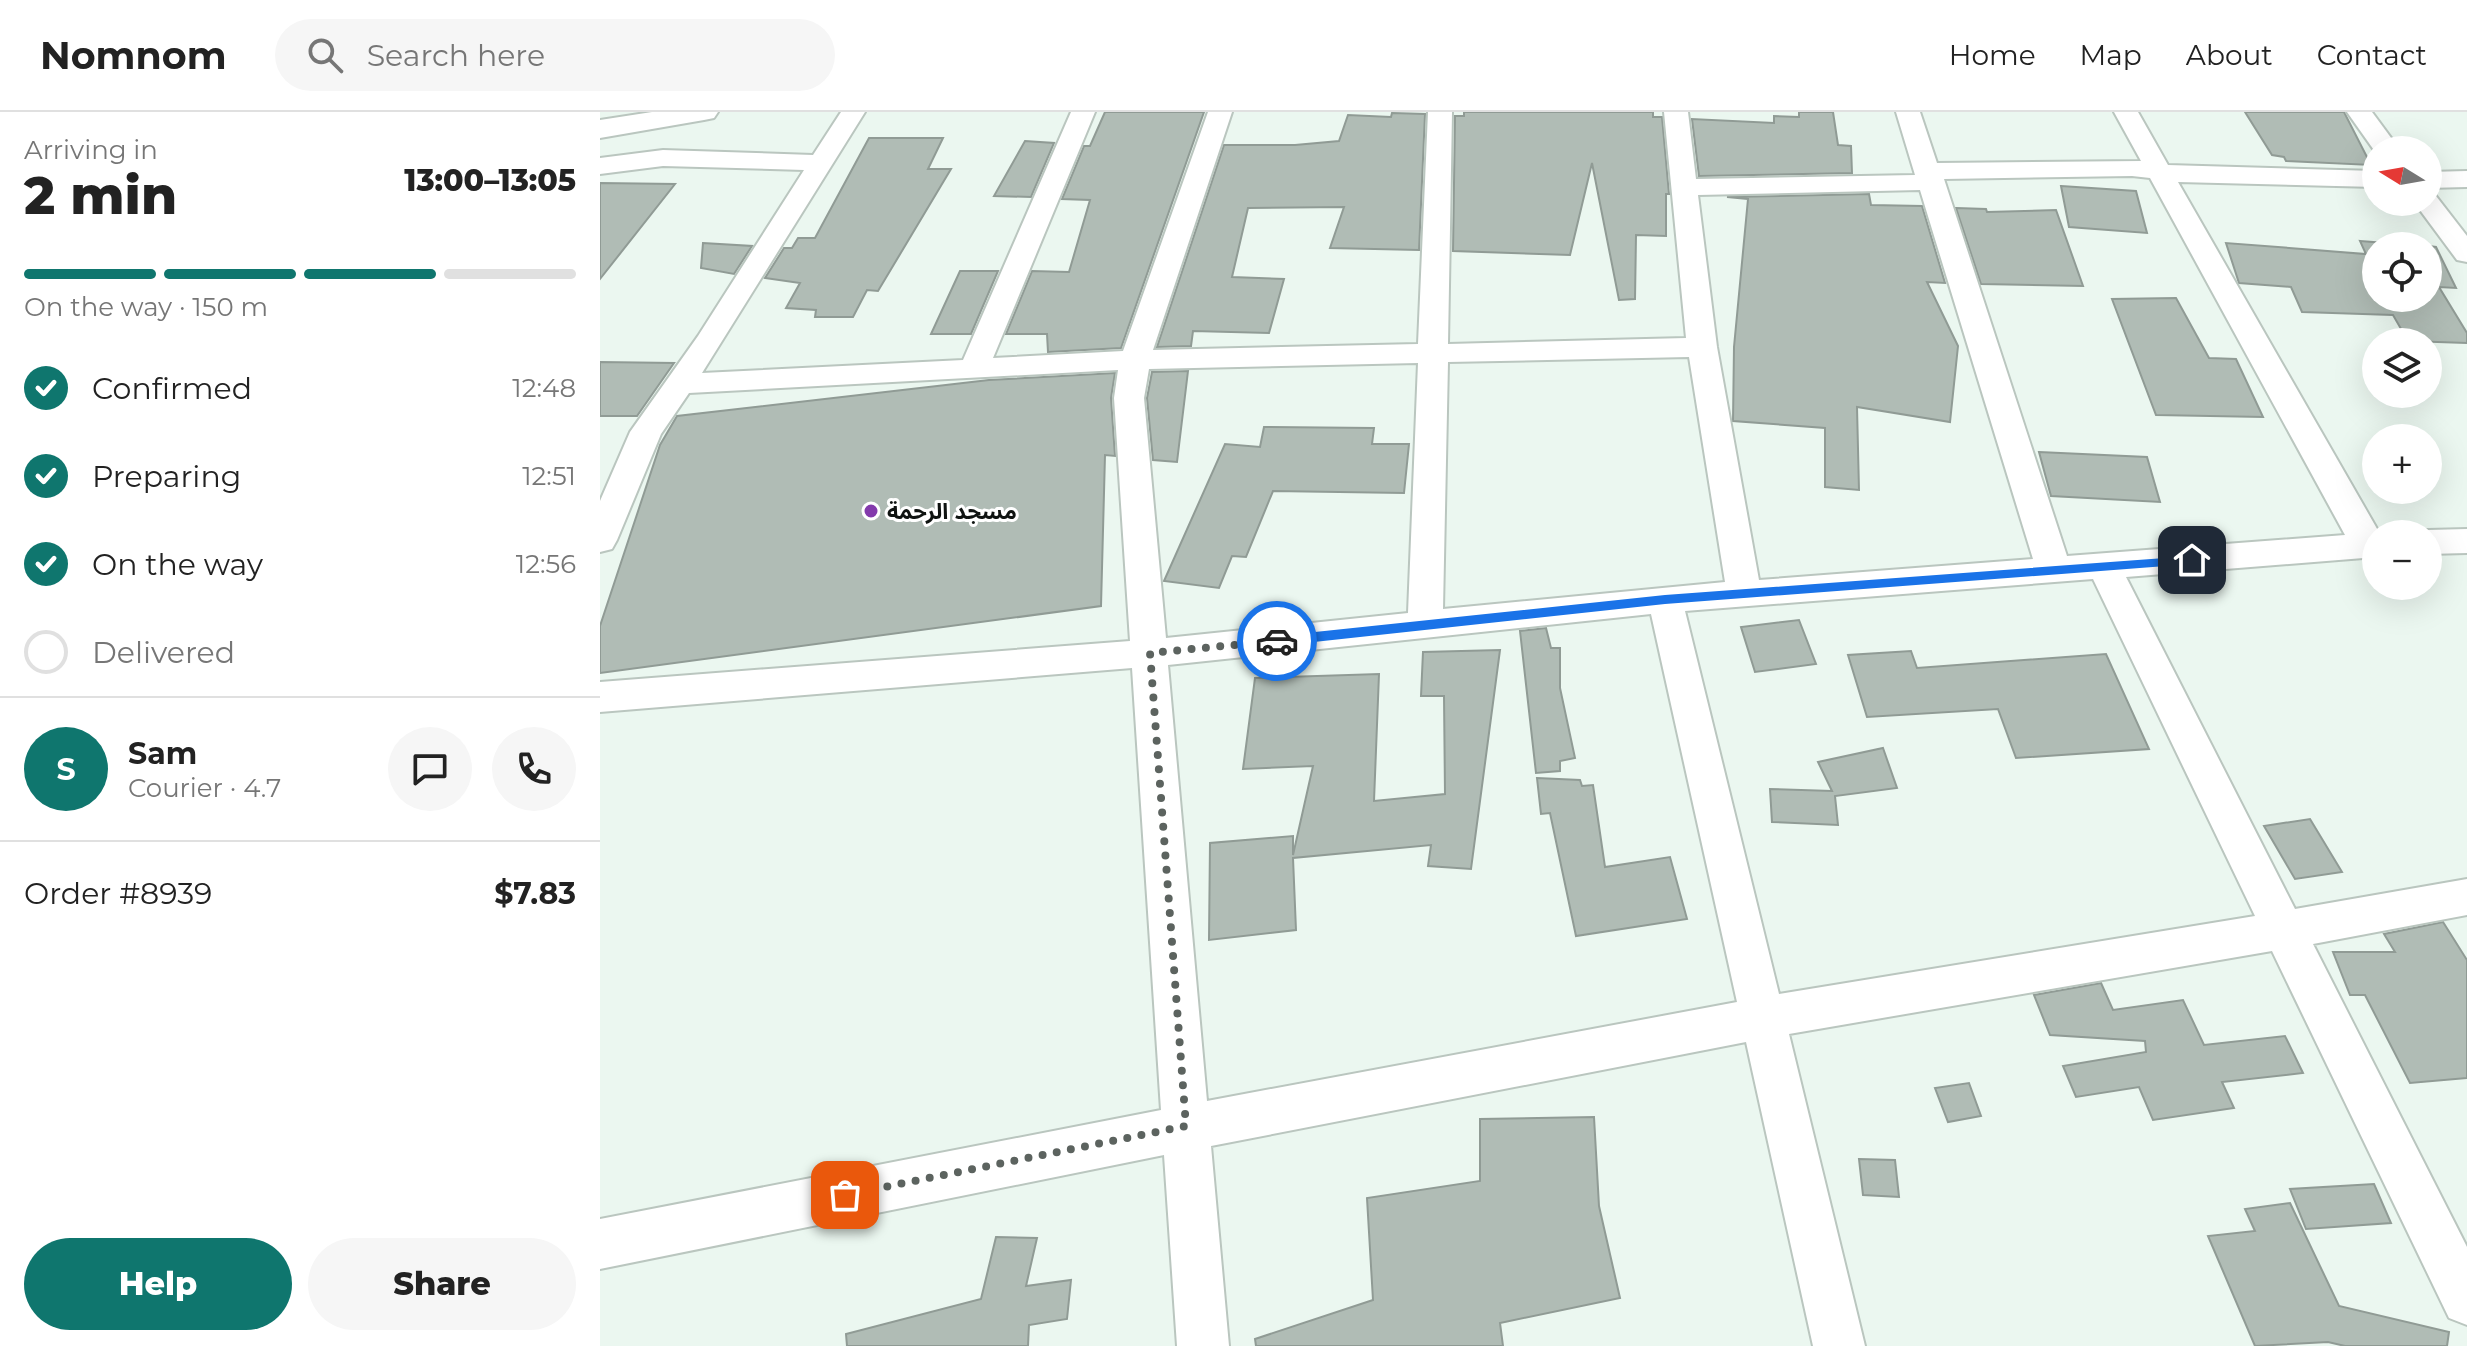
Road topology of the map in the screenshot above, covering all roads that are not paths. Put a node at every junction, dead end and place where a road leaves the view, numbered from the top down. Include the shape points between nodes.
1 (703, 112) edge
2 (853, 112) edge
3 (1083, 112) edge
4 (1220, 112) edge
5 (1440, 112) edge
6 (1676, 112) edge
7 (1908, 112) edge
8 (2126, 112) edge
9 (2359, 112) edge
10 (601, 129) edge
11 (2377, 136) edge
12 (822, 163) junction
13 (600, 166) edge
14 (2159, 171) junction
15 (1931, 176) junction
16 (2362, 179) edge
17 (2467, 179) edge
18 (2442, 180) edge
19 (1683, 187) junction
20 (2438, 216) edge
21 (2467, 254) edge
22 (1702, 347) junction
23 (1430, 353) junction
24 (1135, 360) junction
25 (974, 368) junction
26 (680, 384) junction
27 (2362, 528) edge
28 (600, 540) edge
29 (2467, 541) edge
30 (2442, 542) edge
31 (2362, 547) edge
32 (2104, 567) junction
33 (2054, 570) junction
34 (1744, 594) junction
35 (1665, 600) junction
36 (1425, 624) junction
37 (1150, 653) junction
38 (600, 697) edge
39 (2467, 897) edge
40 (2287, 931) junction
41 (1760, 1019) junction
42 (1186, 1126) junction
43 (600, 1244) edge
44 (2467, 1300) edge
45 (1203, 1346) edge
46 (1839, 1346) edge

1 - 10 main road
2 - 12 street
3 - 25 street
4 - 24 street
5 - 23 street
6 - 19 street
7 - 15 street
8 - 14 street
9 - 11 street
12 - 13 street via 663,158
12 - 26 street
14 - 15 street
14 - 16 street
14 - 27 street
15 - 19 street
15 - 33 street
17 - 18 street
19 - 22 street
20 - 21 street
22 - 23 street
22 - 34 street
23 - 24 street
23 - 36 street
24 - 25 street
24 - 37 street via 1129,398
25 - 26 street
26 - 28 street via 639,445
29 - 30 street
31 - 32 street
32 - 33 street
32 - 40 street
33 - 34 street
34 - 35 street
35 - 36 street
35 - 41 street
36 - 37 street
37 - 38 street
37 - 42 street
39 - 40 street
40 - 41 street via 2005,974
40 - 44 street
41 - 42 street
41 - 46 street
42 - 43 street
42 - 45 street

